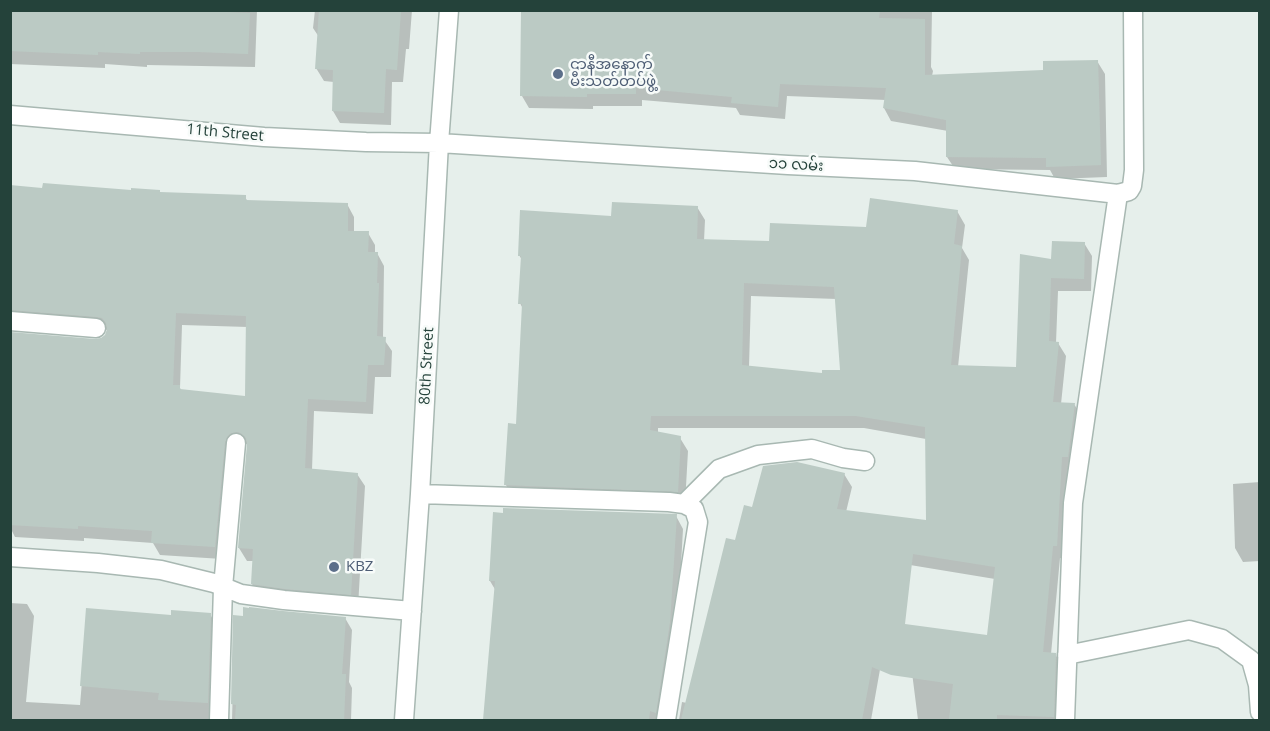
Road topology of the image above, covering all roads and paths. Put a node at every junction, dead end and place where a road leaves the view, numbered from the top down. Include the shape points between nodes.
1 (449, 10) edge
2 (1133, 10) edge
3 (10, 115) edge
4 (439, 143) junction
5 (1118, 194) junction
6 (10, 321) edge
7 (96, 328) dead end
8 (236, 443) dead end
9 (865, 461) dead end
10 (420, 494) junction
11 (684, 504) junction
12 (10, 557) edge
13 (223, 587) junction
14 (412, 611) junction
15 (1068, 655) junction
16 (1260, 712) edge
17 (219, 720) edge
18 (404, 720) edge
19 (666, 720) edge
20 (1065, 720) edge

1 - 4 street, 80th Street
2 - 5 street via 1134,170 1132,186
3 - 4 street, 11th Street via 264,136
4 - 5 street, ၁၁ လမ်း via 915,171
4 - 10 street, 80th Street
5 - 15 street via 1073,503
6 - 7 street
8 - 13 street
9 - 11 street via 812,449 758,455 719,469
10 - 11 street
10 - 14 street, 80th Street
11 - 19 street via 694,509 698,522
12 - 13 street via 161,570
13 - 14 street via 284,600
13 - 17 street
14 - 18 street, 80th Street
15 - 16 street via 1189,630 1222,639 1251,660
15 - 20 street

